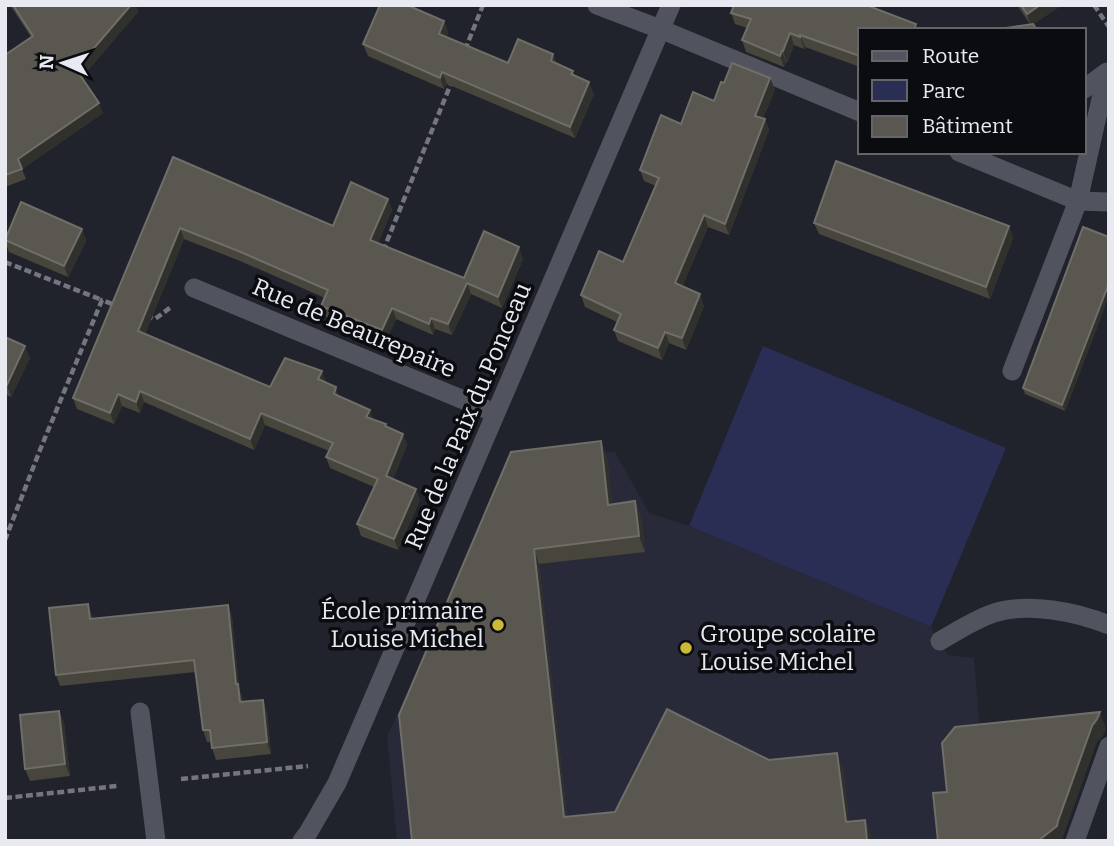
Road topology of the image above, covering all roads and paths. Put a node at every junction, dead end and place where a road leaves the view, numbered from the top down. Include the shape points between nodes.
1 (483, 5) edge
2 (597, 5) edge
3 (671, 5) edge
4 (1094, 5) edge
5 (1109, 27) edge
6 (660, 29) junction
7 (461, 59) edge
8 (1108, 70) edge
9 (456, 72) edge
10 (1086, 87) edge
11 (858, 111) edge
12 (971, 154) edge
13 (990, 157) edge
14 (1078, 201) junction
15 (1109, 202) edge
16 (383, 251) edge
17 (5, 262) edge
18 (194, 288) joint
19 (102, 300) junction
20 (123, 308) edge
21 (144, 316) edge
22 (1012, 371) dead end
23 (495, 413) junction
24 (5, 540) edge
25 (1109, 625) edge
26 (940, 641) dead end
27 (141, 712) dead end
28 (1109, 746) edge
29 (156, 841) edge
30 (302, 841) edge
31 (1075, 841) edge

1 - 7 path
2 - 6 street
3 - 6 street, Rue de la Paix du Ponceau
4 - 5 path
6 - 11 street
6 - 23 street, Rue de la Paix du Ponceau
8 - 10 street
8 - 14 street
9 - 16 path
12 - 13 street
13 - 14 street
14 - 15 street
14 - 22 street
17 - 19 path
18 - 21 path via 155,319
18 - 23 street, Rue de Beaurepaire
19 - 20 path
19 - 24 path
23 - 30 street, Rue de la Paix du Ponceau via 337,783
25 - 26 street via 1069,613 1025,608 994,613
27 - 29 street
28 - 31 street

